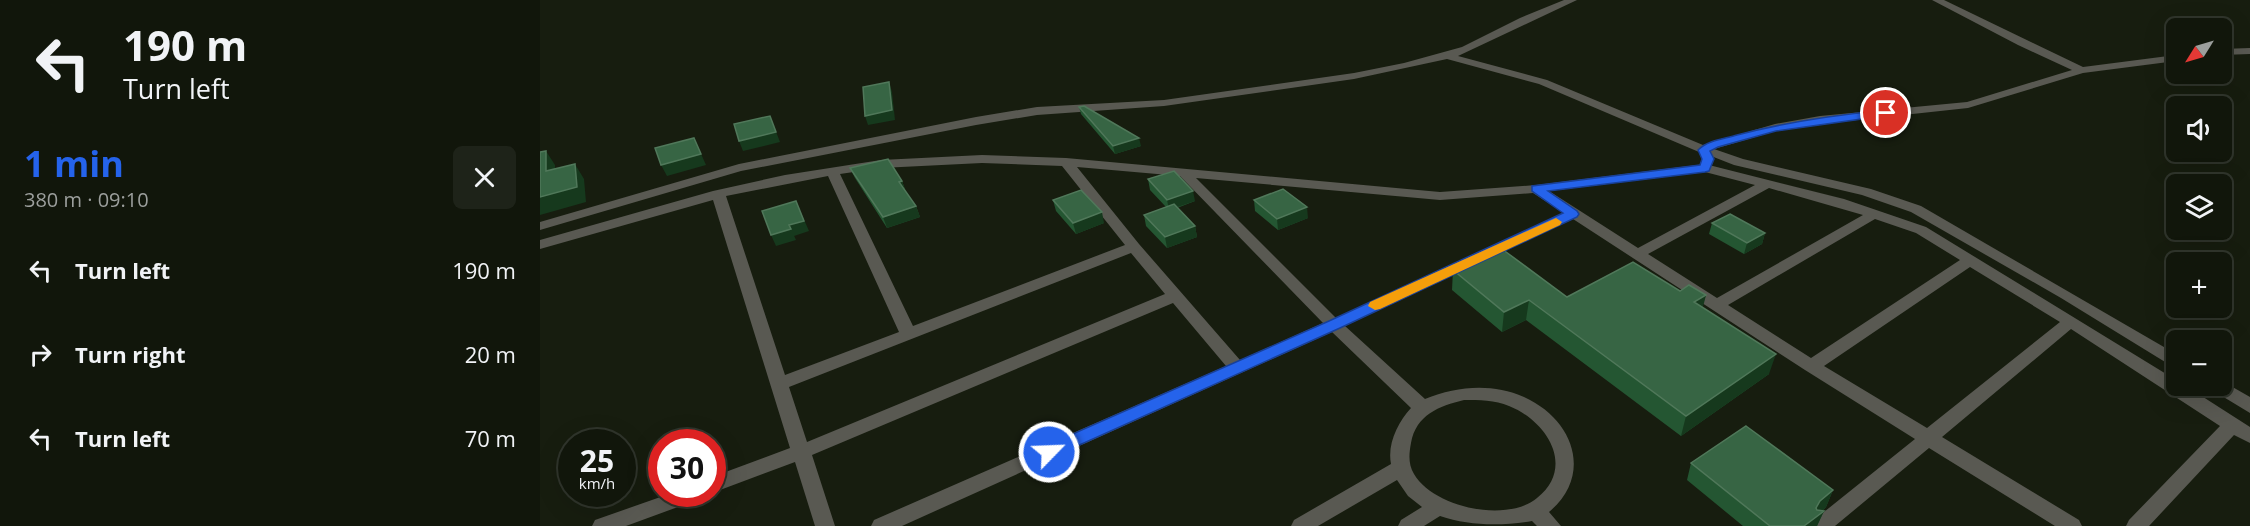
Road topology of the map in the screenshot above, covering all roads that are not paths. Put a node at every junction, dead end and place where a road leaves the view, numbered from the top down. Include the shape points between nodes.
1 (1572, 0) edge
2 (1937, 0) edge
3 (2250, 51) edge
4 (2232, 52) edge
5 (1447, 56) junction
6 (2166, 59) edge
7 (2082, 70) junction
8 (1704, 150) junction
9 (1066, 162) junction
10 (1705, 168) junction
11 (1760, 168) junction
12 (832, 171) junction
13 (1185, 174) junction
14 (1767, 184) junction
15 (1536, 189) junction
16 (718, 194) junction
17 (1876, 213) junction
18 (1573, 214) junction
19 (540, 226) edge
20 (540, 245) edge
21 (1134, 247) junction
22 (1637, 254) junction
23 (1970, 260) junction
24 (1177, 296) junction
25 (1716, 305) junction
26 (2070, 322) junction
27 (1334, 324) junction
28 (908, 333) junction
29 (2166, 355) edge
30 (1811, 366) junction
31 (1237, 368) junction
32 (778, 385) junction
33 (2232, 395) edge
34 (2250, 406) edge
35 (1423, 408) junction
36 (2232, 425) junction
37 (2250, 436) edge
38 (1929, 437) junction
39 (801, 452) junction
40 (1401, 468) junction
41 (726, 480) edge
42 (654, 507) edge
43 (1436, 508) junction
44 (1535, 511) junction
45 (602, 526) edge
46 (825, 526) edge
47 (881, 526) edge
48 (1301, 526) edge
49 (1408, 526) edge
50 (1551, 526) edge
51 (1821, 526) edge
52 (2072, 526) edge
53 (2136, 526) edge

1 - 5 street
2 - 7 street
3 - 4 street
5 - 8 street via 1543,82
5 - 19 street via 1354,76 1252,91 1164,103 1037,111 975,121 739,168
6 - 7 street
7 - 8 street via 1968,105 1820,120 1775,128
8 - 10 street via 1708,159
8 - 11 street
9 - 12 street via 982,159
9 - 13 street
9 - 21 street
10 - 14 street
10 - 15 street
11 - 14 street
11 - 29 street via 1866,192 1916,210 2048,283
12 - 16 street
12 - 28 street
13 - 15 street via 1440,196
13 - 27 street
14 - 17 street
14 - 22 street
15 - 18 street
16 - 20 street
16 - 32 street
17 - 23 street via 1921,230
17 - 25 street
18 - 22 street
18 - 27 street
21 - 24 street
21 - 28 street
22 - 25 street
23 - 26 street
23 - 30 street
24 - 31 street
24 - 39 street
25 - 30 street
26 - 36 street
26 - 38 street
27 - 31 street
27 - 35 street
28 - 32 street
30 - 38 street
31 - 47 street
32 - 39 street
33 - 34 street
35 - 40 street via 1407,426 1399,446
35 - 44 street via 1464,394 1491,394 1519,402 1542,416 1558,434 1565,450 1566,472 1556,493
36 - 37 street
36 - 53 street
38 - 51 street
38 - 52 street
39 - 41 street
39 - 46 street
40 - 43 street via 1414,491
40 - 48 street
42 - 45 street
43 - 44 street via 1468,520 1499,521
43 - 49 street
44 - 50 street

